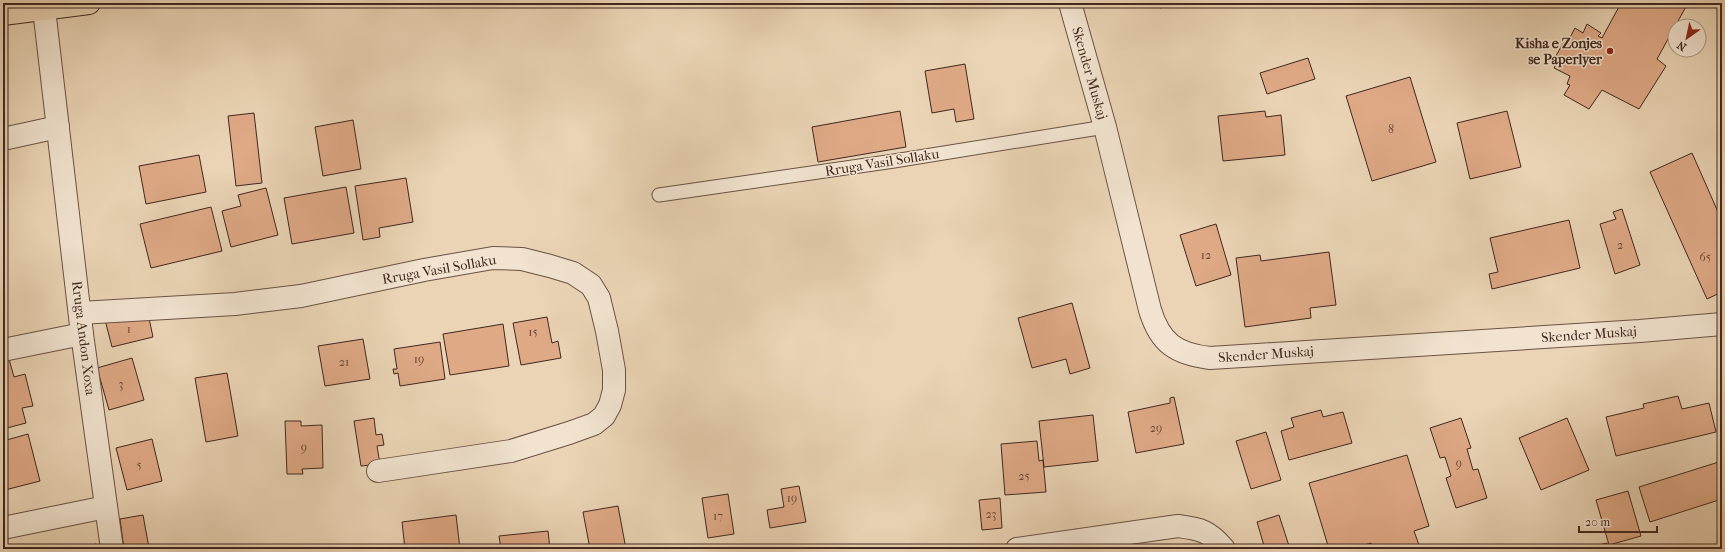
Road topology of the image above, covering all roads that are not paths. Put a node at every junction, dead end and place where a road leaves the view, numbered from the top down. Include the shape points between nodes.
1 (89, 3) edge
2 (1070, 3) edge
3 (44, 9) junction
4 (3, 14) edge
5 (58, 127) junction
6 (1105, 127) junction
7 (3, 138) edge
8 (659, 195) dead end
9 (81, 324) junction
10 (1722, 324) edge
11 (3, 350) edge
12 (378, 471) dead end
13 (106, 507) junction
14 (3, 528) edge
15 (112, 549) edge
16 (1017, 549) edge
17 (1224, 549) edge

1 - 3 main road
2 - 6 street, Skender Muskaj
3 - 4 main road
3 - 5 street, Rruga Andon Xoxa
5 - 7 street
5 - 9 street, Rruga Andon Xoxa
6 - 8 lane, Rruga Vasil Sollaku
6 - 10 street, Skender Muskaj via 1155,327 1175,348 1192,356 1210,358
9 - 11 street, Rruga Vasil Sollaku
9 - 12 street, Rruga Vasil Sollaku via 301,296 493,258 522,259 550,266 573,273 591,285 599,298 614,370 614,390 604,416 594,424 569,434 511,451
9 - 13 street, Rruga Andon Xoxa
13 - 14 street
13 - 15 street, Rruga Andon Xoxa
16 - 17 street via 1178,526 1198,528 1214,538

